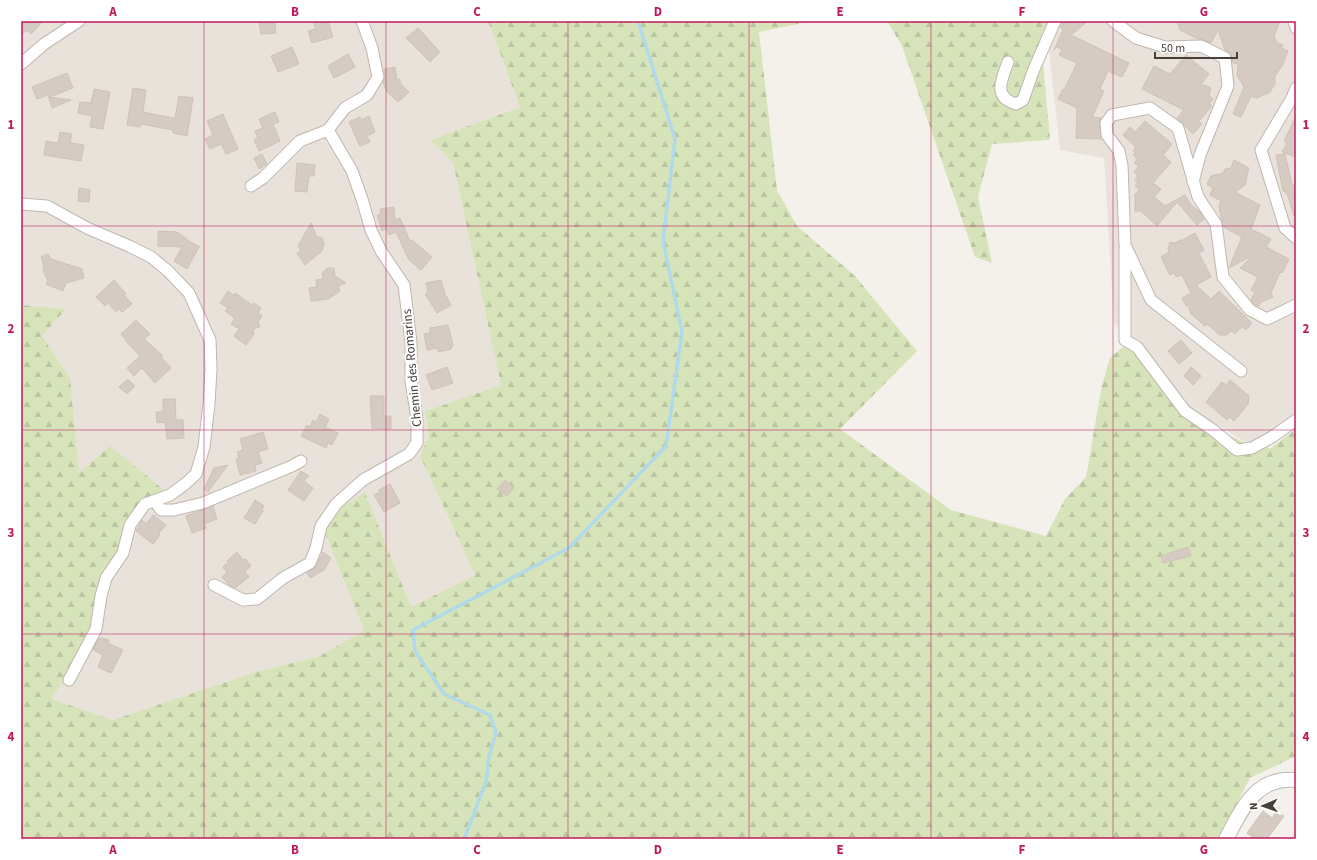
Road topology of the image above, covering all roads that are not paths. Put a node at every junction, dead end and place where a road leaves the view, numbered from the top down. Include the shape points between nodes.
1 (79, 21) edge
2 (362, 21) edge
3 (1055, 21) edge
4 (1113, 21) edge
5 (1294, 21) edge
6 (1296, 28) edge
7 (1008, 62) dead end
8 (21, 64) edge
9 (1296, 88) edge
10 (328, 130) junction
11 (1193, 183) junction
12 (251, 186) dead end
13 (21, 204) edge
14 (1296, 238) edge
15 (1125, 246) junction
16 (1296, 305) edge
17 (1241, 371) dead end
18 (1296, 420) edge
19 (301, 461) dead end
20 (155, 501) junction
21 (214, 585) dead end
22 (69, 680) dead end
23 (1296, 780) edge
24 (1226, 839) edge

1 - 8 street via 44,44
2 - 10 street via 372,48 378,77 367,96 345,108
3 - 7 street via 1023,100 1016,104 1008,102 1000,90
4 - 11 street via 1136,38 1165,47 1201,46 1224,58 1228,86 1200,155
5 - 6 street
9 - 14 street via 1262,150 1285,228
10 - 12 street via 300,141 263,178
10 - 21 street, Chemin des Romarins via 352,171 371,230 381,251 404,285 417,443 409,454 363,480 336,504 320,526 310,563 257,598 243,600
11 - 15 street via 1178,128 1150,108 1112,115 1106,123 1107,135 1119,151 1122,165
11 - 16 street via 1198,197 1216,224 1223,277 1250,310 1267,319
13 - 20 street via 47,206 87,228 151,257 189,293 210,340 211,376 204,447 196,474 170,495
15 - 17 street via 1151,300
15 - 18 street via 1125,340 1137,347 1185,411 1237,450 1252,448
19 - 20 street via 196,505 161,510
20 - 22 street via 145,504 130,525 123,553 106,578 96,629
23 - 24 street via 1271,782 1259,789 1246,803

